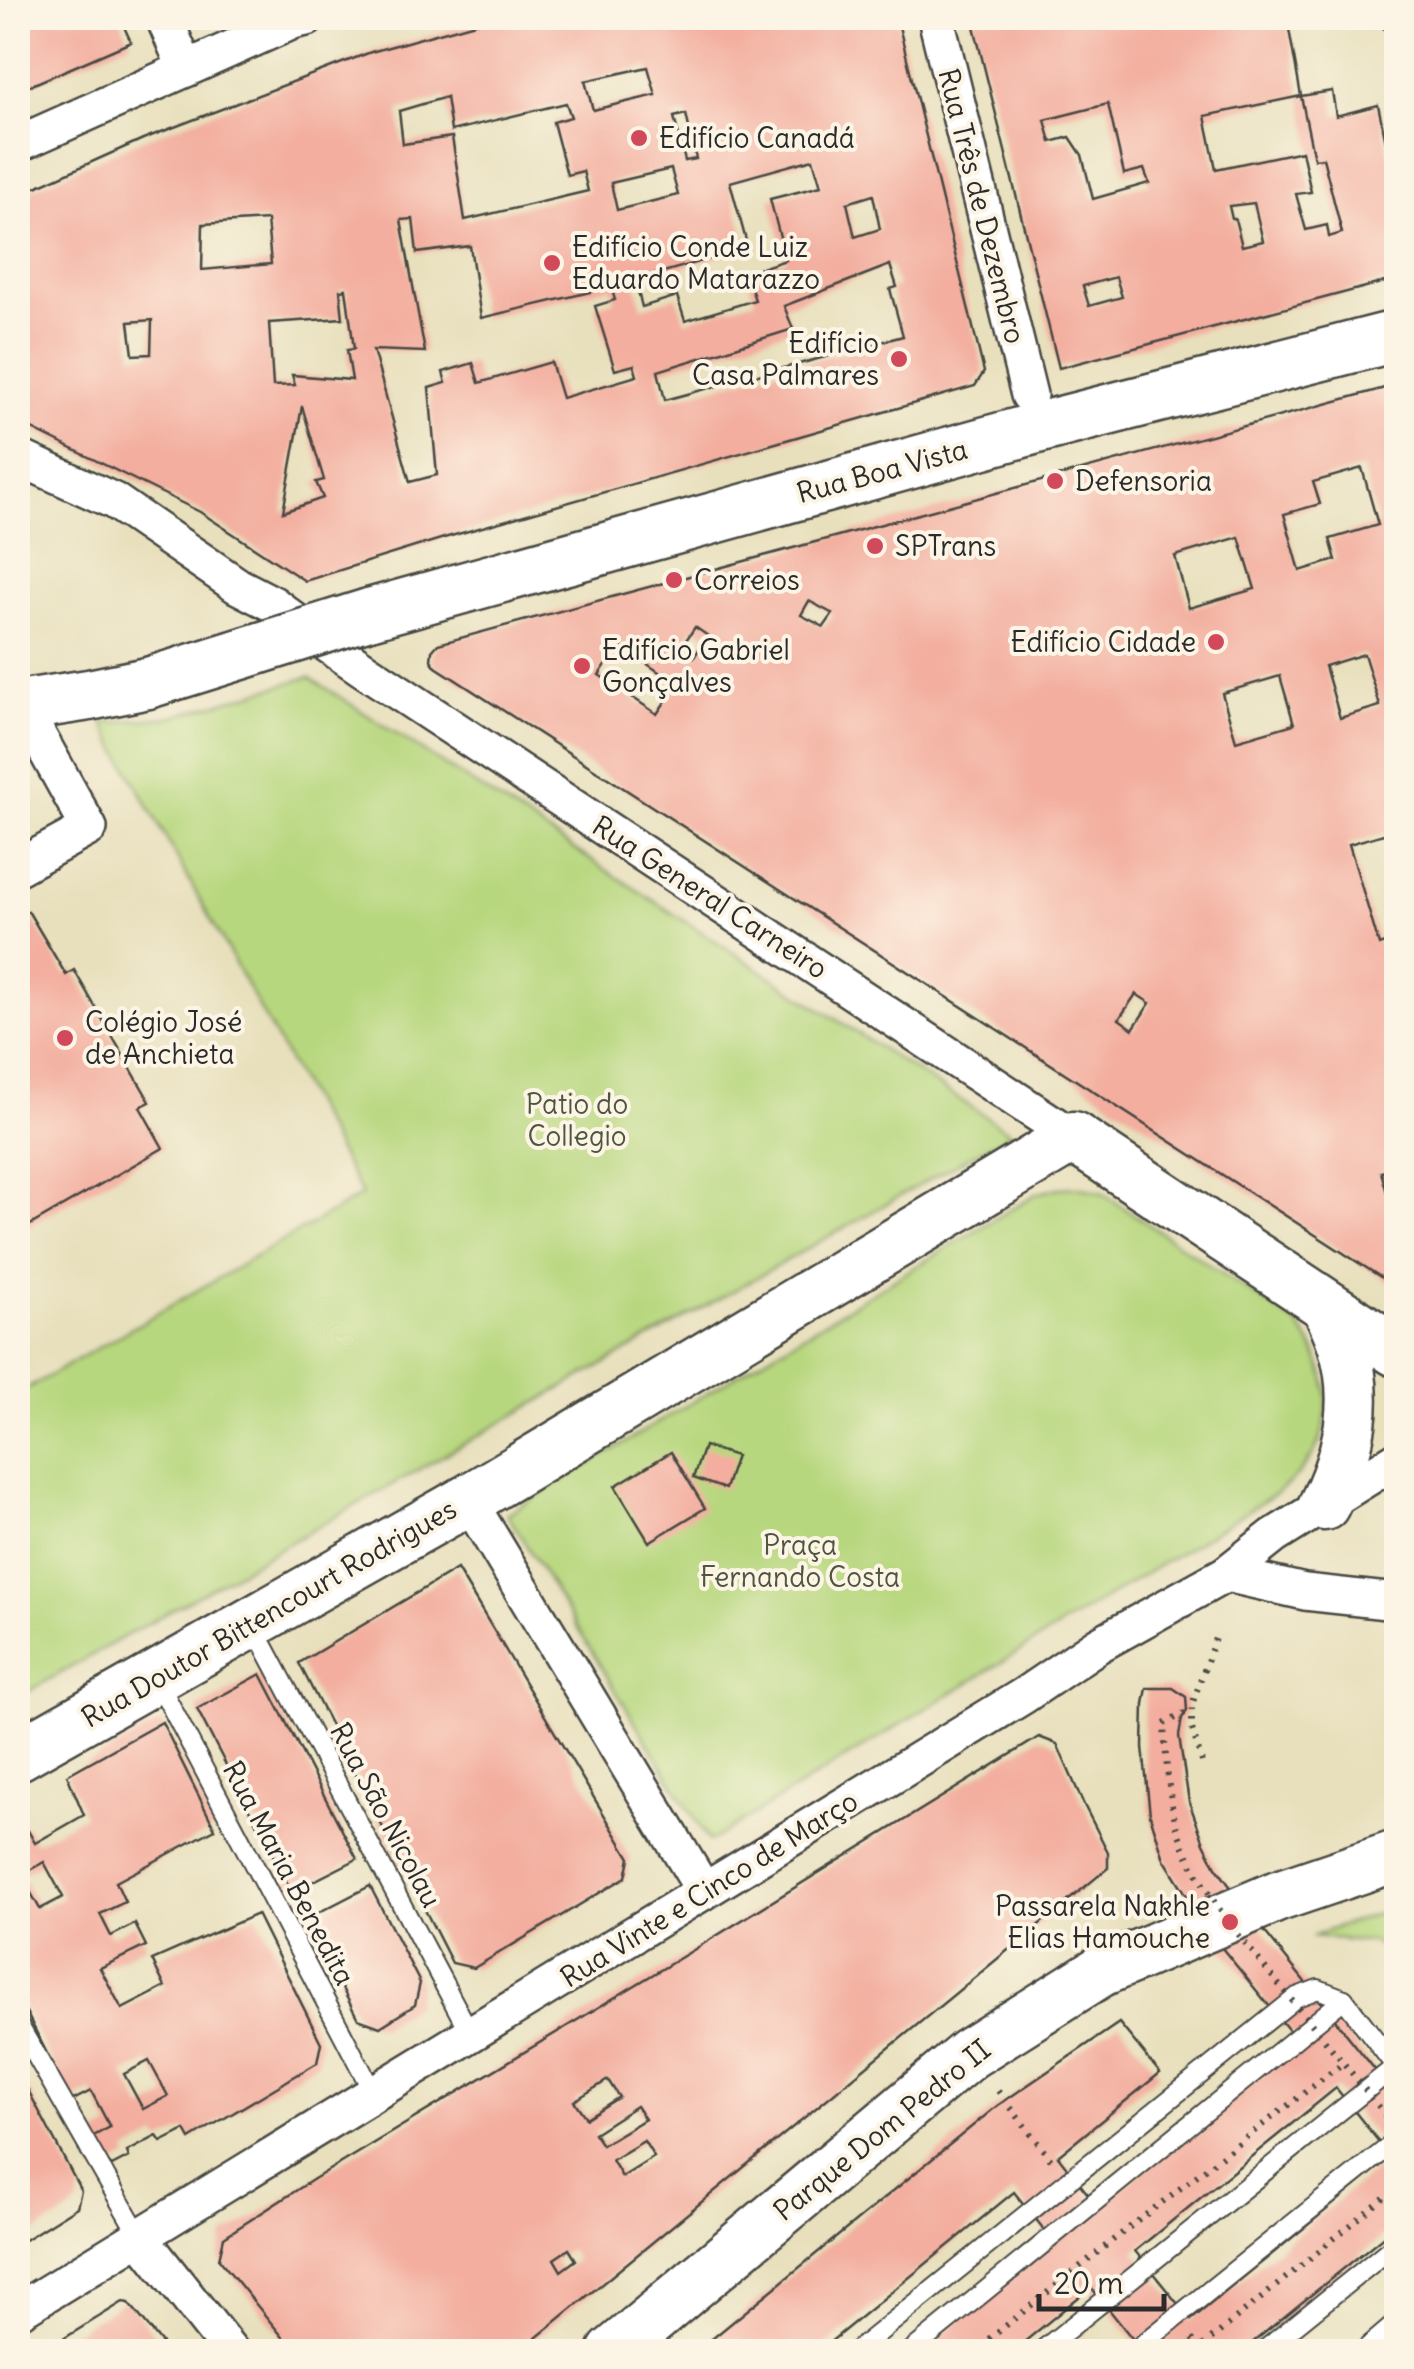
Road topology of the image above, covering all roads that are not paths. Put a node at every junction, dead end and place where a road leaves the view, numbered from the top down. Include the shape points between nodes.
1 (164, 18) edge
2 (307, 18) edge
3 (936, 18) edge
4 (186, 70) junction
5 (18, 144) edge
6 (1396, 336) edge
7 (1029, 395) dead end
8 (18, 457) edge
9 (22, 718) edge
10 (18, 867) edge
11 (1074, 1137) junction
12 (1328, 1307) junction
13 (1396, 1351) edge
14 (1396, 1460) edge
15 (468, 1500) junction
16 (1324, 1505) junction
17 (1226, 1574) junction
18 (1396, 1602) edge
19 (252, 1622) junction
20 (156, 1678) junction
21 (18, 1755) edge
22 (1396, 1856) edge
23 (704, 1891) junction
24 (1344, 1999) junction
25 (18, 2024) edge
26 (471, 2035) junction
27 (1396, 2066) edge
28 (374, 2094) junction
29 (1396, 2141) edge
30 (140, 2236) junction
31 (1396, 2244) edge
32 (18, 2311) edge
33 (1396, 2324) edge
34 (231, 2352) edge
35 (613, 2352) edge
36 (854, 2352) edge
37 (910, 2352) edge
38 (1040, 2352) edge
39 (1133, 2352) edge
40 (1262, 2352) edge
41 (1362, 2352) edge

1 - 4 street
2 - 4 street
3 - 7 street, Rua Três de Dezembro
4 - 5 street
6 - 9 street, Rua Boa Vista, bridge via 1037,428
8 - 11 street, Rua General Carneiro via 114,502 273,604
9 - 10 street via 88,828
11 - 12 street, Rua General Carneiro
11 - 15 street
12 - 13 street, Rua General Carneiro
12 - 16 street via 1344,1346 1352,1400 1347,1448
14 - 16 street, Rua Vinte e Cinco de Março
15 - 19 street, Rua Doutor Bittencourt Rodrigues
15 - 23 street
16 - 17 street, Rua Vinte e Cinco de Março
17 - 18 street
17 - 23 street, Rua Vinte e Cinco de Março via 1098,1645
19 - 20 street, Rua Doutor Bittencourt Rodrigues
19 - 26 lane, Rua São Nicolau
20 - 21 street, Rua Doutor Bittencourt Rodrigues
20 - 28 lane, Rua Maria Benedita
22 - 35 street, Parque Dom Pedro II via 1278,1896 1101,1971 969,2054
23 - 26 street, Rua Vinte e Cinco de Março
24 - 27 lane
24 - 36 lane via 1318,1989 1297,1997
24 - 37 lane
25 - 30 lane
26 - 28 street, Rua Vinte e Cinco de Março
27 - 38 lane
28 - 30 street, Rua Vinte e Cinco de Março
29 - 39 lane
30 - 32 street, Rua Vinte e Cinco de Março
30 - 34 street
31 - 40 lane
33 - 41 lane

